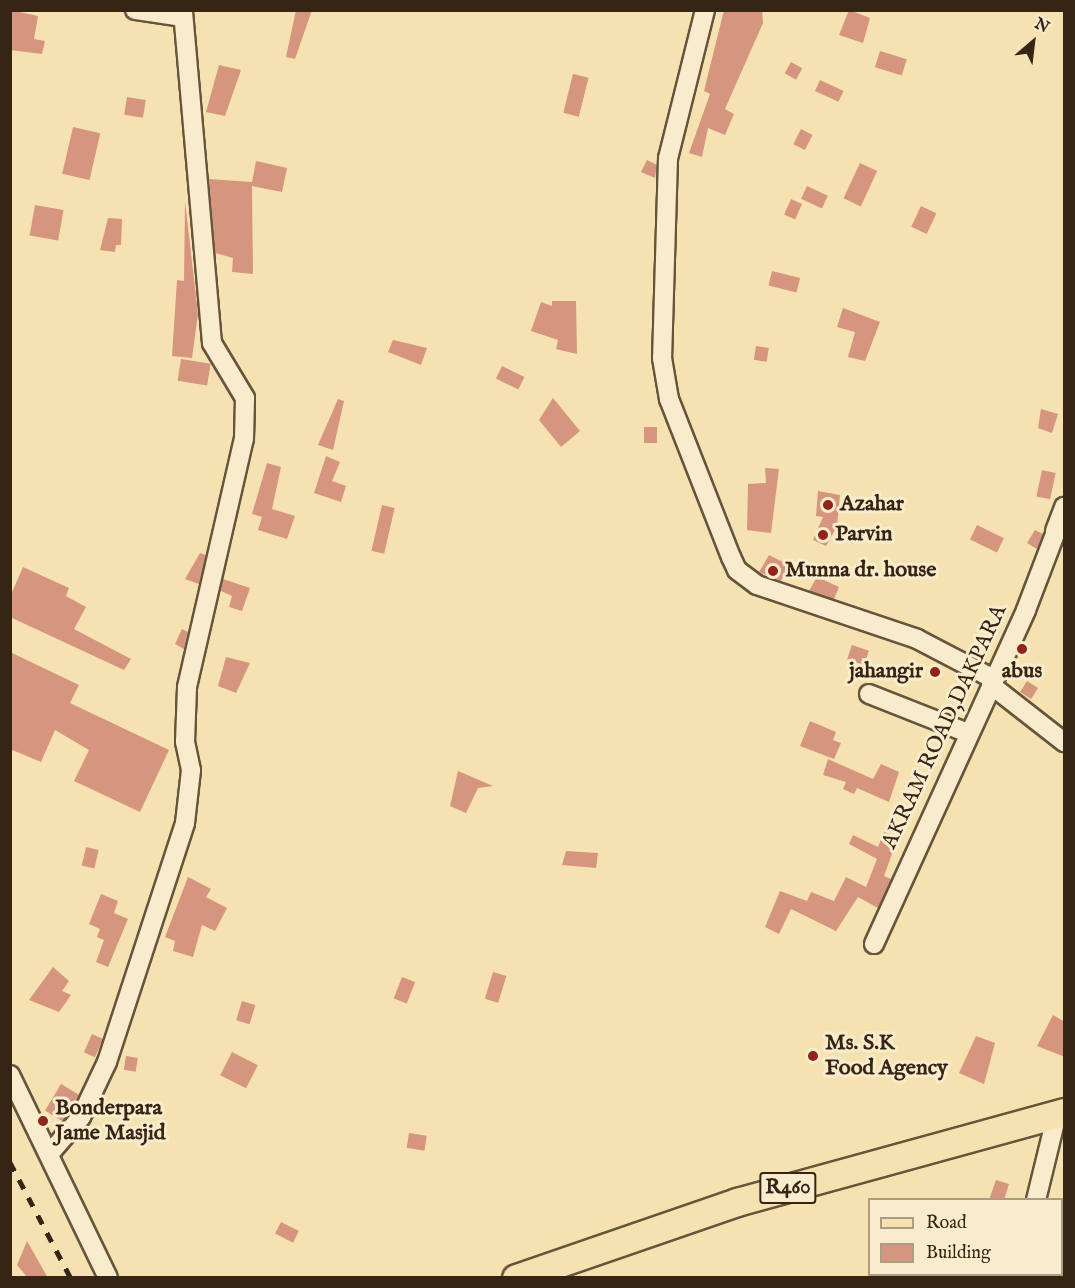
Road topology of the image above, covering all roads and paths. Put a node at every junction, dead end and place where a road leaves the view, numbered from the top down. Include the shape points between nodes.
1 (135, 10) edge
2 (705, 10) edge
3 (183, 14) edge
4 (1065, 507) edge
5 (993, 682) junction
6 (869, 694) dead end
7 (968, 733) junction
8 (1065, 742) edge
9 (874, 944) dead end
10 (10, 1075) edge
11 (1061, 1113) edge
12 (51, 1152) junction
13 (1037, 1198) edge
14 (108, 1278) edge
15 (516, 1278) edge

1 - 3 street
2 - 5 street via 668,158 662,358 669,399 737,570 757,585 917,639
3 - 12 street via 212,344 245,398 244,439 187,687 184,742 191,770 185,823 107,1062 81,1117
4 - 5 street, AKRAM ROAD,DAKPARA
5 - 7 street, AKRAM ROAD,DAKPARA
5 - 8 street
6 - 7 street
7 - 9 street, AKRAM ROAD,DAKPARA
10 - 12 street
11 - 13 street
11 - 15 main road, R460 via 737,1202
12 - 14 street

